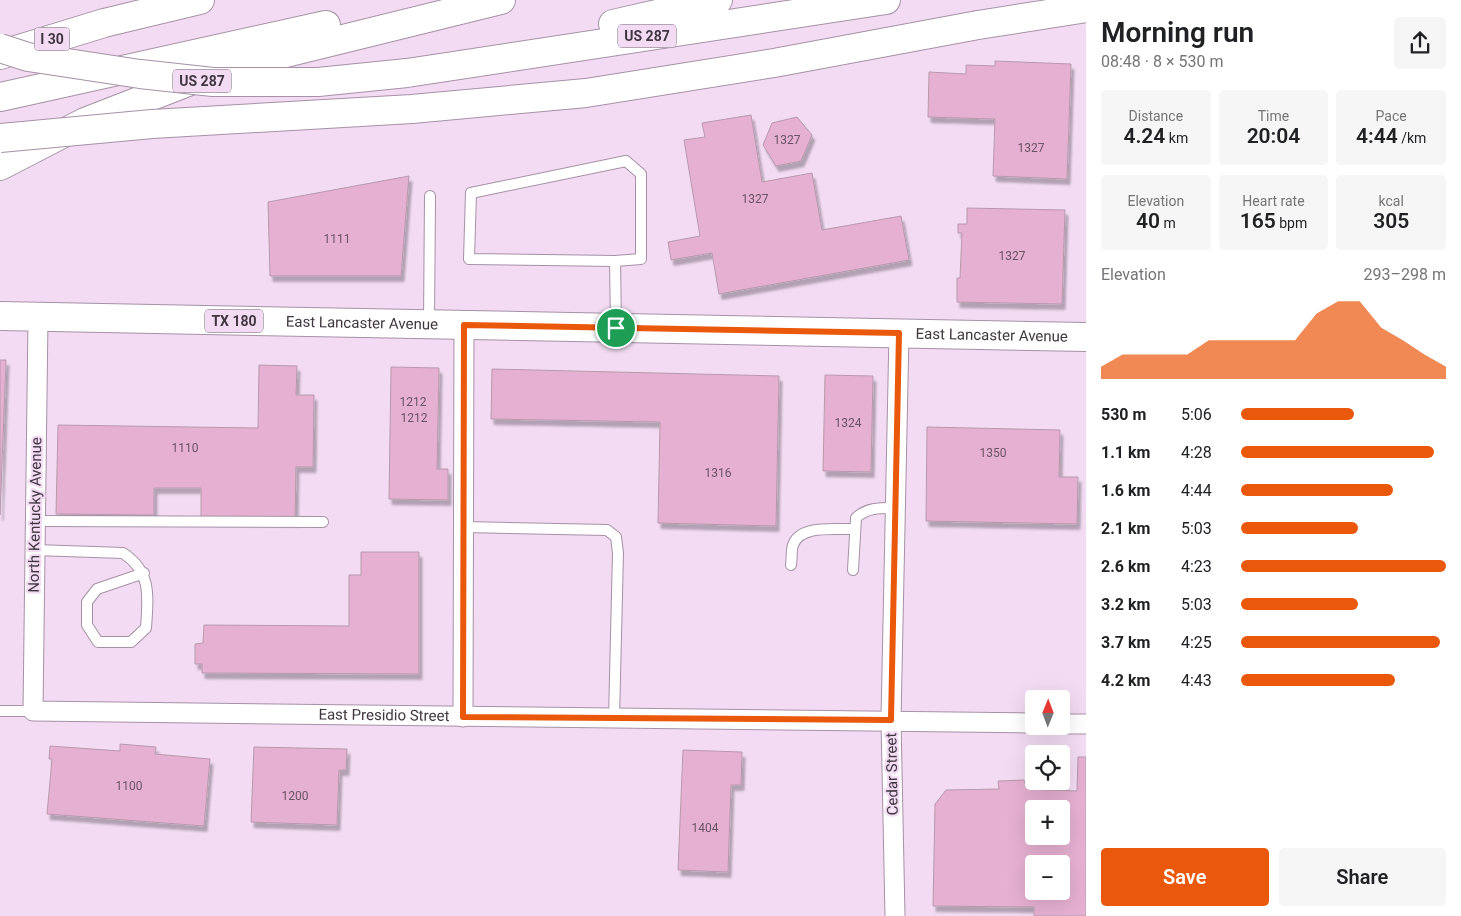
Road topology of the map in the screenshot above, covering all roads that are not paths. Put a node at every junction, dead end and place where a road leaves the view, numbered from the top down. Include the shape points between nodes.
1 (200, 0) edge
2 (451, 0) edge
3 (501, 0) edge
4 (718, 0) edge
5 (886, 0) edge
6 (1086, 8) edge
7 (0, 48) edge
8 (0, 55) edge
9 (407, 73) junction
10 (0, 97) edge
11 (0, 138) edge
12 (0, 166) edge
13 (430, 196) dead end
14 (615, 261) junction
15 (0, 316) edge
16 (38, 318) junction
17 (429, 325) junction
18 (464, 325) junction
19 (616, 328) junction
20 (899, 333) junction
21 (1086, 336) edge
22 (896, 508) junction
23 (35, 522) junction
24 (323, 522) dead end
25 (464, 527) junction
26 (854, 529) junction
27 (35, 550) junction
28 (791, 565) dead end
29 (853, 570) dead end
30 (144, 573) junction
31 (0, 711) edge
32 (33, 711) junction
33 (463, 717) junction
34 (614, 718) junction
35 (891, 720) junction
36 (1025, 723) edge
37 (1070, 724) edge
38 (1086, 724) edge
39 (895, 916) edge

1 - 8 main road, I 30, bridge via 104,23
2 - 10 main road
3 - 12 main road via 282,54 193,80 85,122
4 - 9 main road
5 - 9 main road, US 287
6 - 11 main road, bridge via 586,93 412,109 152,124
7 - 9 main road, US 287, bridge via 28,57 213,82 318,82
13 - 17 lane
14 - 14 lane via 470,259 471,193 626,161 641,174 641,258
14 - 19 lane
15 - 16 main road, East Lancaster Avenue / TX 180
16 - 17 main road, East Lancaster Avenue / TX 180
16 - 23 street, North Kentucky Avenue
17 - 18 main road, East Lancaster Avenue / TX 180
18 - 19 main road, East Lancaster Avenue / TX 180
18 - 25 street
19 - 20 main road, East Lancaster Avenue / TX 180
20 - 21 main road, East Lancaster Avenue / TX 180
20 - 22 street, Cedar Street
22 - 26 lane via 862,512 856,518
22 - 35 street, Cedar Street
23 - 24 lane
23 - 27 street, North Kentucky Avenue
25 - 33 street
25 - 34 lane via 607,530 616,537
26 - 28 lane via 800,534 792,546
26 - 29 lane
27 - 30 lane via 123,553
27 - 32 street, North Kentucky Avenue
30 - 30 lane via 148,598 146,628 131,642 98,642 87,625 87,602 97,589
31 - 32 lane
32 - 33 street, East Presidio Street
33 - 34 street, East Presidio Street
34 - 35 street, East Presidio Street
35 - 36 street, East Presidio Street
35 - 39 street, Cedar Street
37 - 38 street

